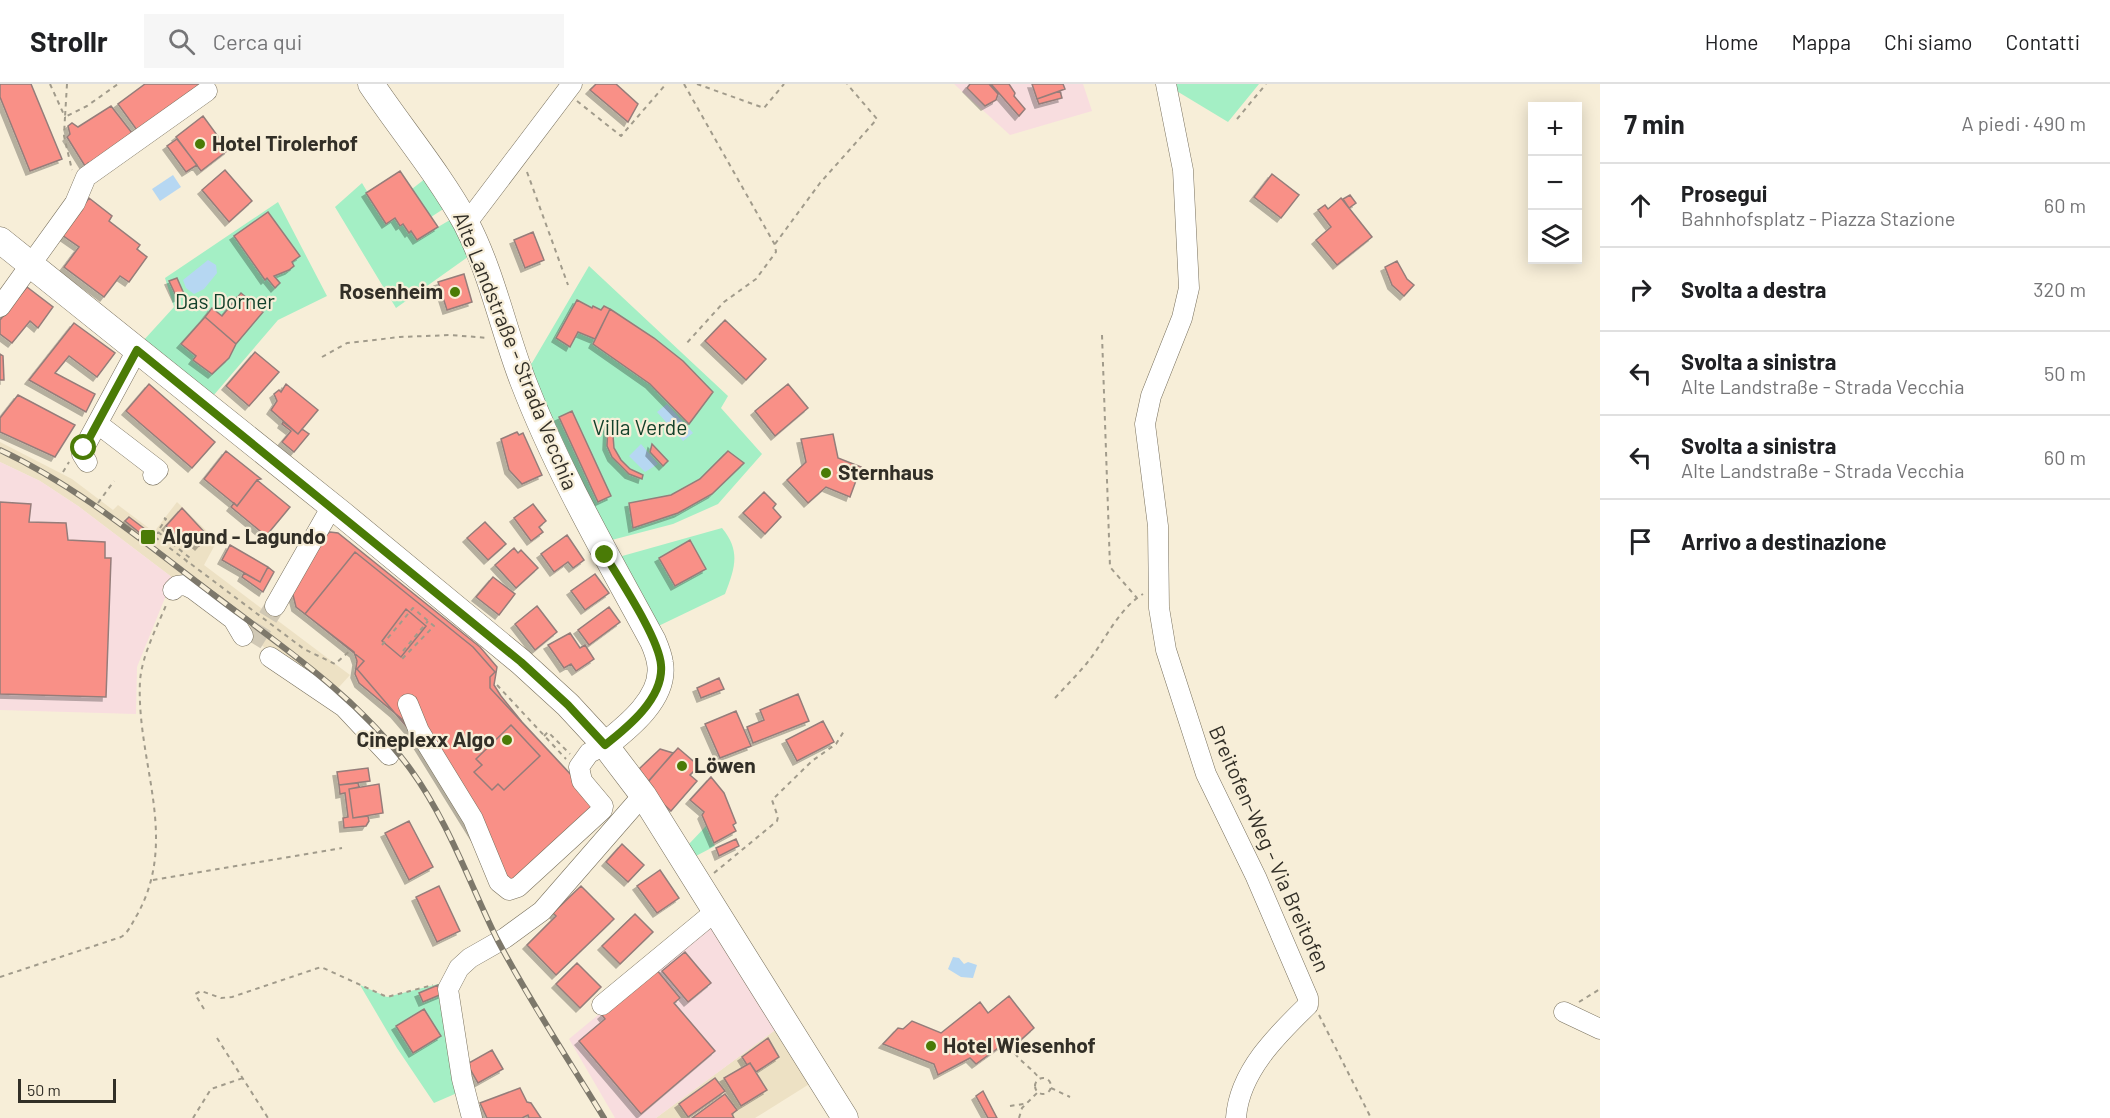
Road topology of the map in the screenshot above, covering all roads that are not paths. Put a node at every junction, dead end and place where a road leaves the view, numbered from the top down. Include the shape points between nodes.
1 (371, 84) edge
2 (1167, 84) edge
3 (569, 88) edge
4 (207, 91) dead end
5 (466, 224) junction
6 (0, 240) edge
7 (32, 266) junction
8 (0, 307) edge
9 (137, 350) junction
10 (98, 424) junction
11 (87, 462) dead end
12 (153, 475) dead end
13 (332, 506) junction
14 (172, 590) road end
15 (275, 606) tunnel mouth
16 (243, 636) dead end
17 (270, 657) dead end
18 (408, 704) dead end
19 (605, 745) junction
20 (389, 755) dead end
21 (643, 795) junction
22 (717, 910) junction
23 (602, 1005) dead end
24 (1564, 1012) road end
25 (1600, 1029) edge
26 (472, 1118) edge
27 (845, 1118) edge
28 (1236, 1118) edge

1 - 5 main road, Alte Landstraße - Strada Vecchia
2 - 28 street, Breitofen-Weg - Via Breitofen via 1183,170 1189,288 1145,424 1158,526 1158,585 1166,650 1206,774 1306,990 1308,1005 1267,1048 1245,1083
3 - 5 street
4 - 7 street via 86,177 75,203
5 - 19 main road, Alte Landstraße - Strada Vecchia via 495,293 523,381 578,505 653,641 661,665 658,687 642,711
6 - 7 main road
7 - 8 street
7 - 9 main road
9 - 10 street
9 - 13 main road
10 - 11 street via 82,454
10 - 12 street via 158,470
13 - 15 street
13 - 19 main road via 521,662
14 - 16 street via 185,585 193,589 232,619
17 - 20 street via 344,707
18 - 19 street via 419,731 473,819 499,882 509,890 518,887 602,810 603,806 582,782 579,767 589,753
19 - 21 main road
21 - 22 main road
21 - 26 street via 542,911 470,958 450,981 462,1079
22 - 23 street
22 - 27 main road
24 - 25 street

